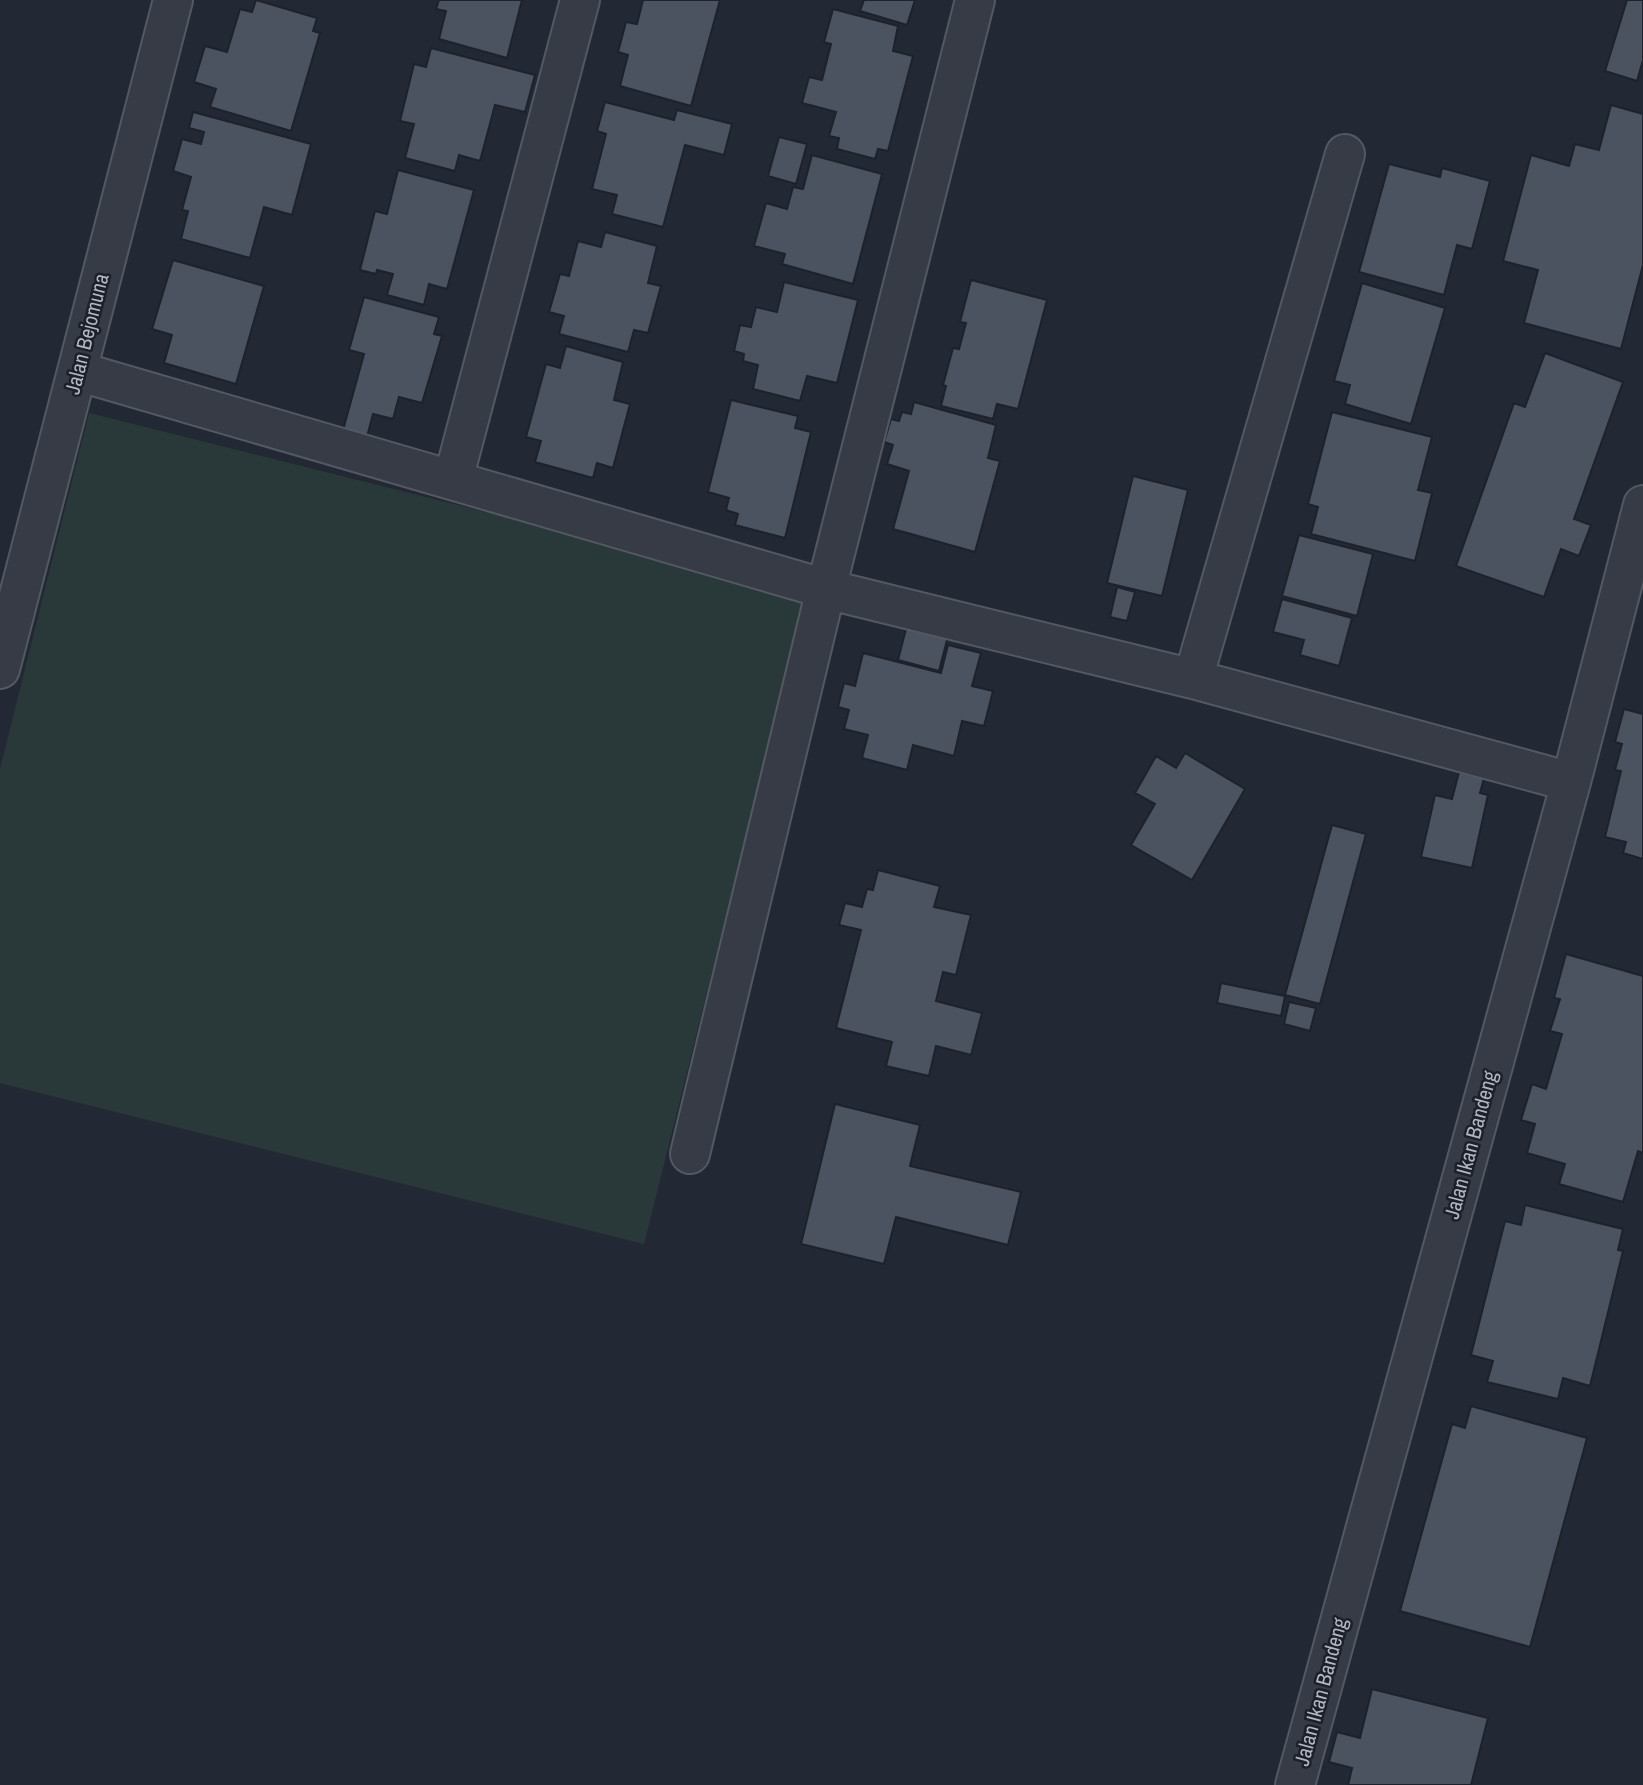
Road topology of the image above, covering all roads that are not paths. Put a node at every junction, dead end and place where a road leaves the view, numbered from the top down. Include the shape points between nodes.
1 (173, 0) edge
2 (580, 0) edge
3 (975, 0) edge
4 (1345, 154) dead end
5 (77, 371) junction
6 (453, 480) junction
7 (1643, 505) edge
8 (826, 589) junction
9 (0, 669) edge
10 (1192, 679) junction
11 (1572, 782) junction
12 (690, 1154) dead end
13 (1295, 1785) edge

1 - 5 street, Jalan Bejomuna
2 - 6 street
3 - 8 street
4 - 10 street
5 - 6 street
5 - 9 street, Jalan Bejomuna
6 - 8 street
7 - 11 street, Jalan Ikan Bandeng
8 - 10 street
8 - 12 street
10 - 11 street
11 - 13 street, Jalan Ikan Bandeng

